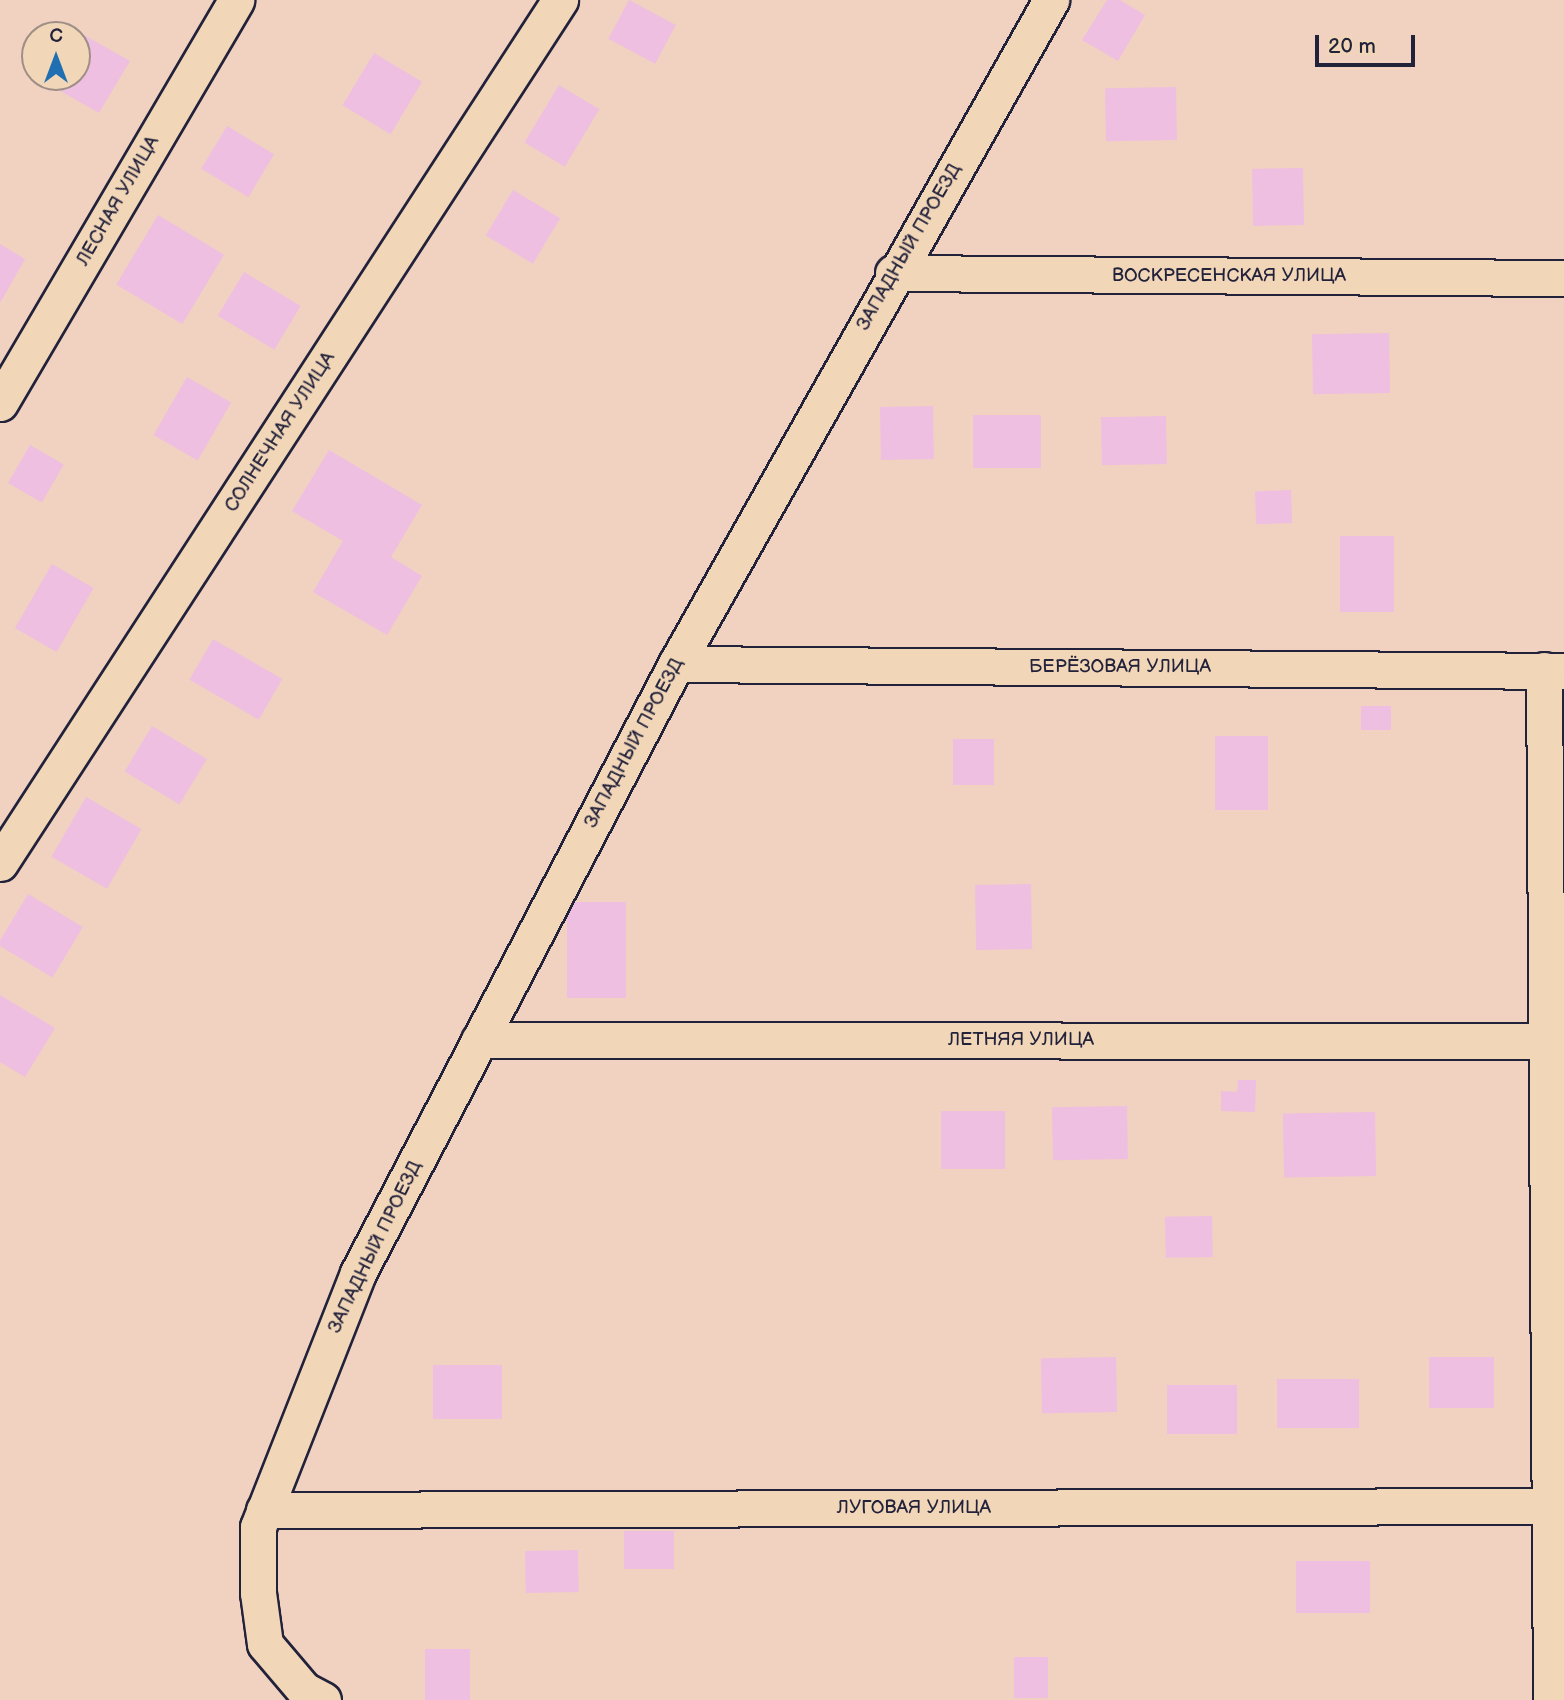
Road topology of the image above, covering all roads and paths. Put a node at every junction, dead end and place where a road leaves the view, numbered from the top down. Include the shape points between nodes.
1 (236, 0) edge
2 (560, 0) edge
3 (1051, 0) edge
4 (893, 273) junction
5 (1564, 278) edge
6 (0, 403) edge
7 (676, 664) junction
8 (1554, 671) edge
9 (0, 863) edge
10 (479, 1040) junction
11 (1555, 1041) edge
12 (1557, 1507) edge
13 (264, 1510) junction
14 (323, 1700) edge
15 (1550, 1700) edge

1 - 6 street, ЛЕСНАЯ УЛИЦА
2 - 9 street, СОЛНЕЧНАЯ УЛИЦА
3 - 4 street, ЗАПАДНЫЙ ПРОЕЗД
4 - 5 street, ВОСКРЕСЕНСКАЯ УЛИЦА
4 - 7 street, ЗАПАДНЫЙ ПРОЕЗД
7 - 8 street, БЕРЁЗОВАЯ УЛИЦА
7 - 10 street, ЗАПАДНЫЙ ПРОЕЗД
8 - 11 street
10 - 11 street, ЛЕТНЯЯ УЛИЦА
10 - 13 street, ЗАПАДНЫЙ ПРОЕЗД via 358,1272
11 - 12 street
12 - 13 street, ЛУГОВАЯ УЛИЦА
12 - 15 street
13 - 14 street, ЗАПАДНЫЙ ПРОЕЗД via 258,1527 258,1592 265,1644 304,1690

